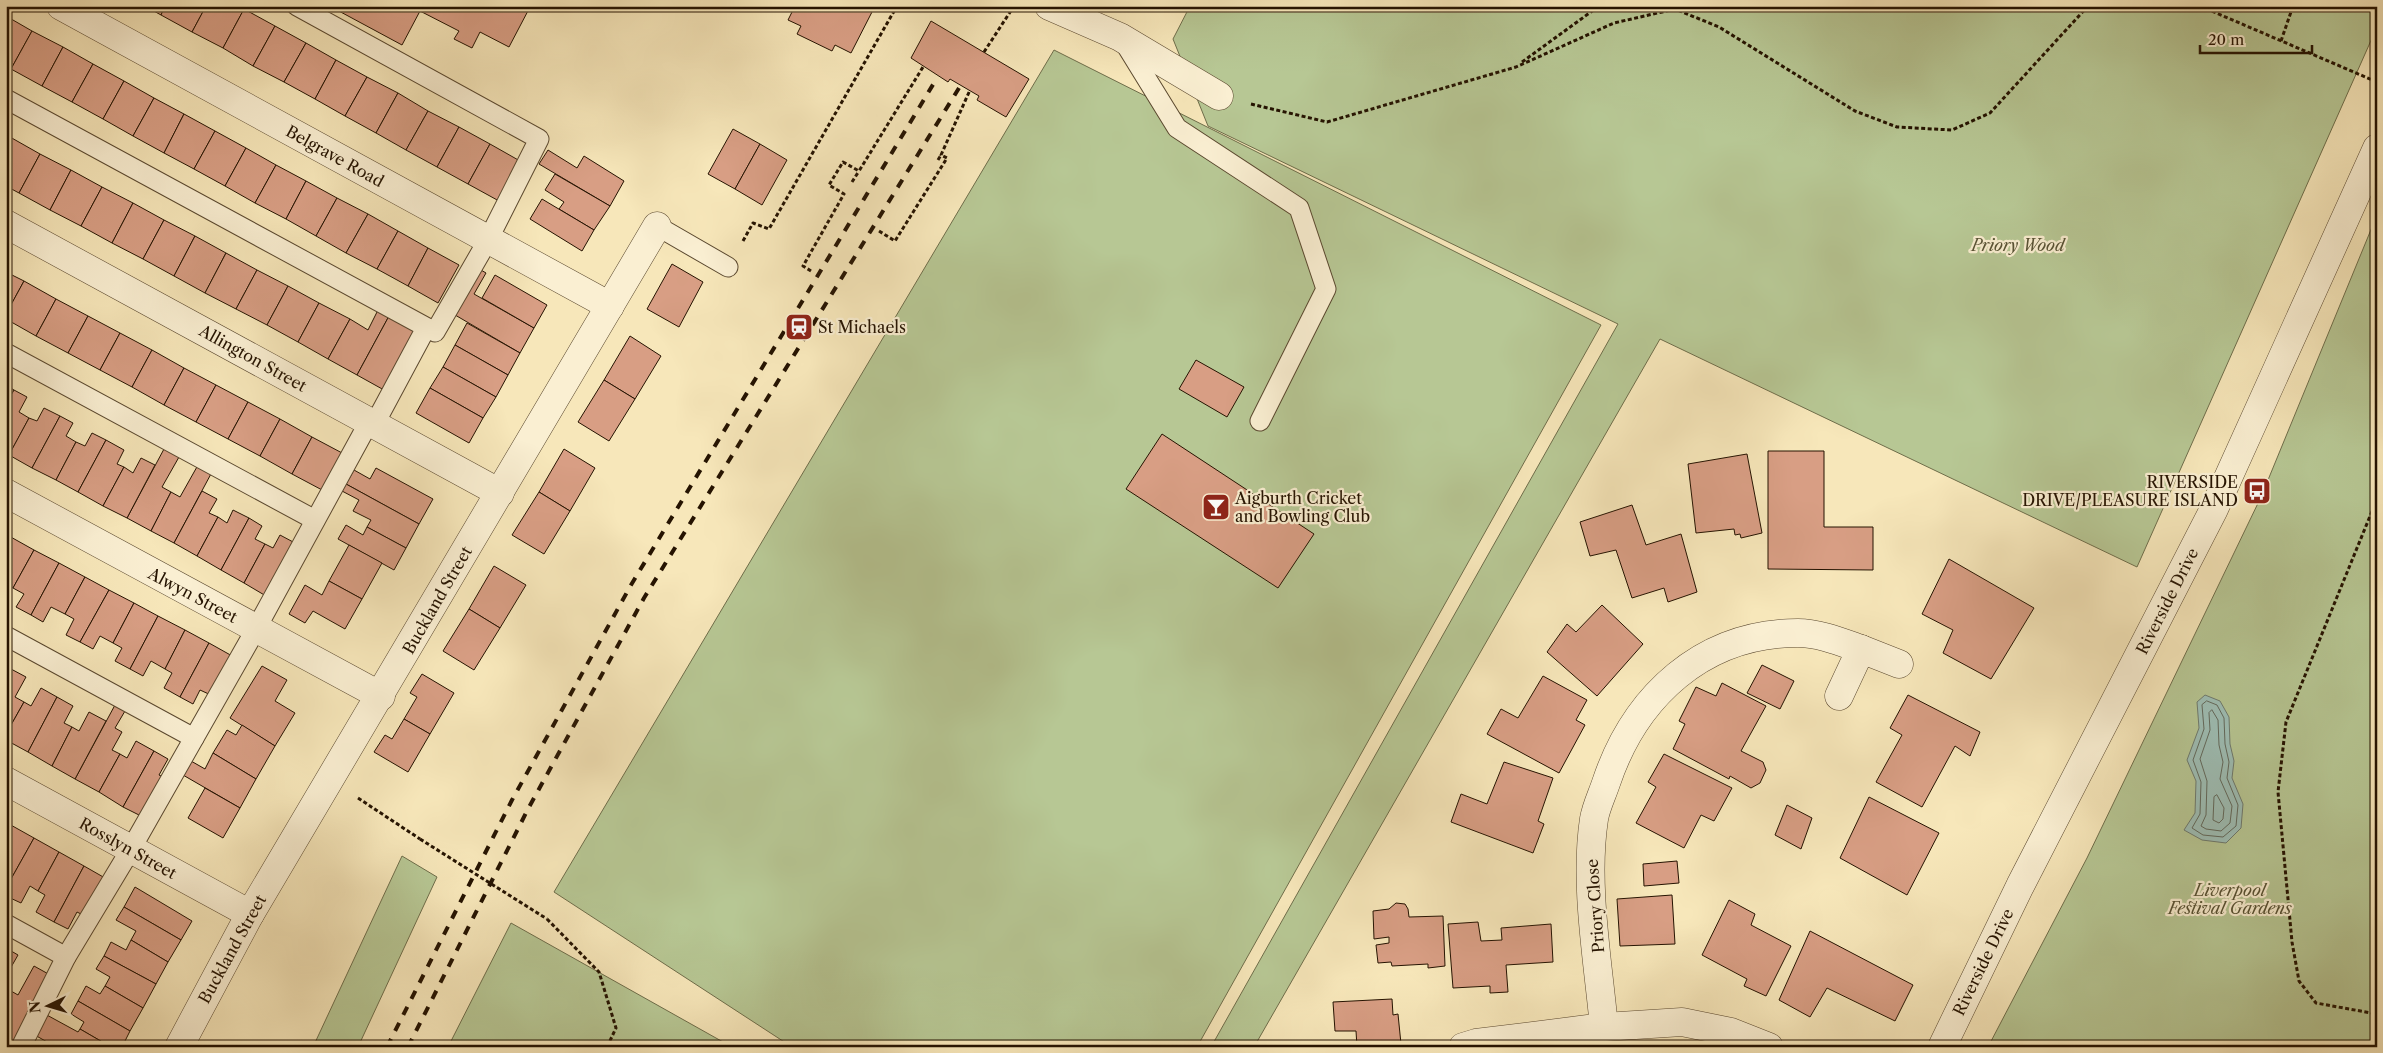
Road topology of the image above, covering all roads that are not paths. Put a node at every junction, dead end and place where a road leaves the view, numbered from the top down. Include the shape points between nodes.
1 (61, 6) edge
2 (297, 6) edge
3 (1049, 6) edge
4 (1120, 37) junction
5 (1219, 96) road end
6 (6, 99) edge
7 (2377, 148) edge
8 (6, 224) edge
9 (657, 226) joint
10 (488, 240) junction
11 (728, 267) road end
12 (610, 306) junction
13 (426, 328) junction
14 (6, 353) edge
15 (1260, 420) dead end
16 (372, 423) junction
17 (500, 493) junction
18 (6, 494) edge
19 (315, 520) junction
20 (256, 629) junction
21 (6, 636) edge
22 (1861, 648) junction
23 (1899, 664) dead end
24 (381, 696) junction
25 (1839, 696) dead end
26 (194, 738) junction
27 (6, 781) edge
28 (131, 849) junction
29 (250, 914) junction
30 (6, 924) edge
31 (66, 958) junction
32 (1604, 1027) junction
33 (21, 1047) edge
34 (179, 1047) edge
35 (1463, 1047) edge
36 (1769, 1047) edge
37 (1942, 1047) edge

1 - 10 street, Belgrave Road
2 - 10 lane via 538,139
3 - 4 street
4 - 5 street
4 - 15 lane via 1177,128 1299,208 1326,290
6 - 13 lane
7 - 37 street, Riverside Drive via 2214,509 2020,886
8 - 16 street, Allington Street
9 - 11 lane, Buckland Street
9 - 12 street, Buckland Street
10 - 12 street, Belgrave Road
10 - 13 lane via 435,332
12 - 17 street, Buckland Street
13 - 16 lane
14 - 19 lane
16 - 17 street, Allington Street
16 - 19 lane
17 - 24 street, Buckland Street
18 - 20 street, Alwyn Street
19 - 20 lane
20 - 24 street, Alwyn Street
20 - 26 lane
21 - 26 lane
22 - 23 street, Priory Close
22 - 25 street
22 - 32 street, Priory Close via 1800,633 1738,642 1676,676 1651,699 1626,735 1594,817 1590,867
24 - 29 street, Buckland Street
26 - 28 lane
27 - 28 street, Rosslyn Street
28 - 29 street, Rosslyn Street
28 - 31 lane
29 - 34 street, Buckland Street
30 - 31 lane
31 - 33 lane
32 - 35 street
32 - 36 street via 1682,1022 1731,1032

